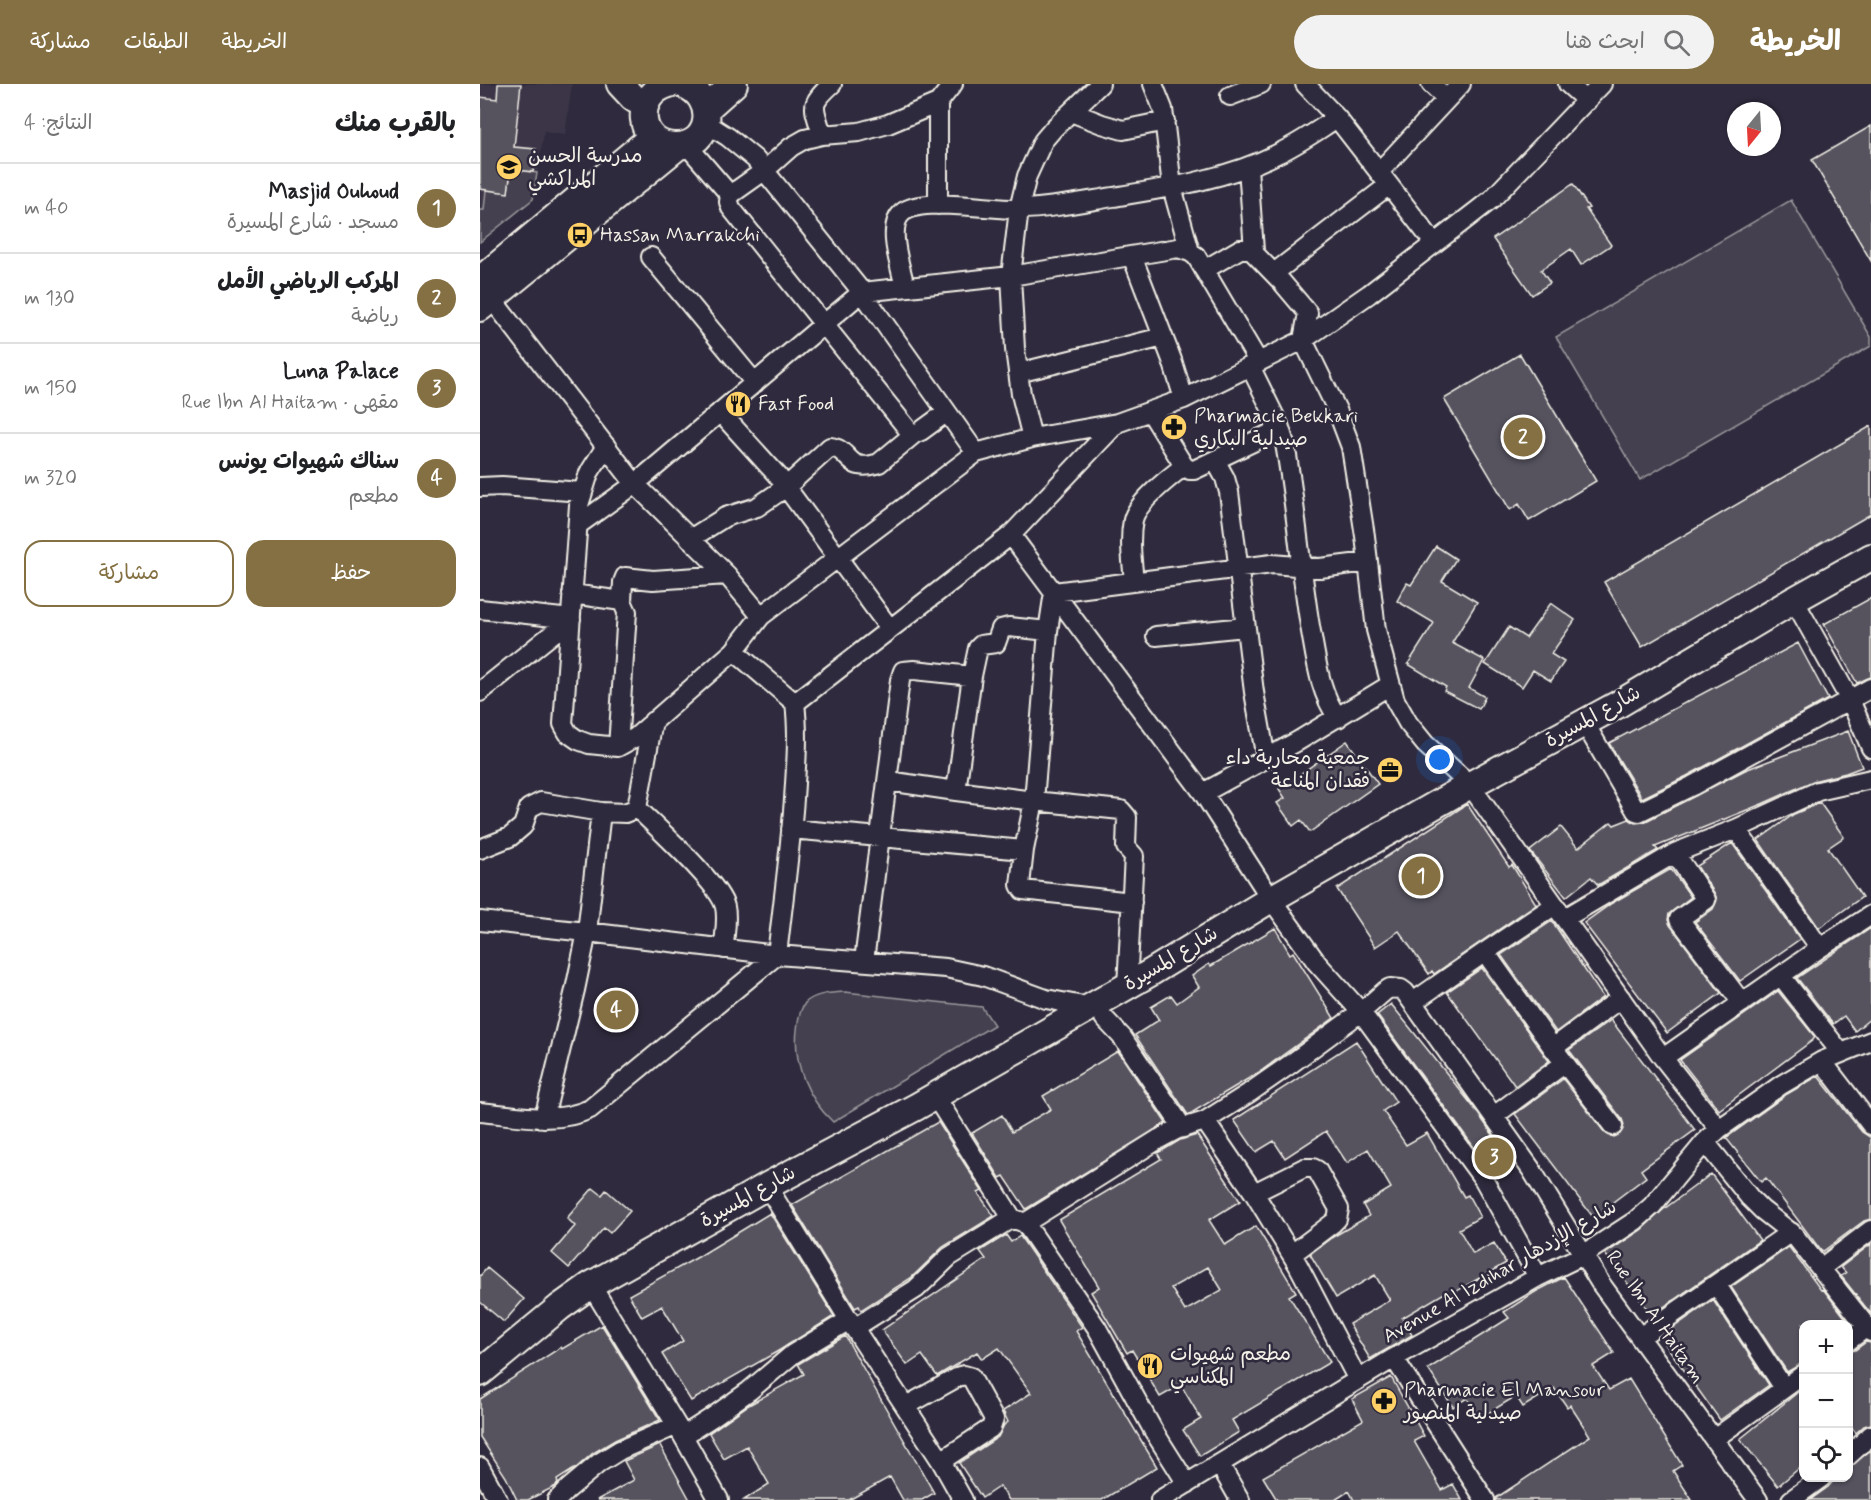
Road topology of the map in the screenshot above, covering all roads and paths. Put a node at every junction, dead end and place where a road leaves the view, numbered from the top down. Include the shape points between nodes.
1 (620, 84) edge
2 (677, 84) edge
3 (734, 84) edge
4 (832, 84) edge
5 (953, 84) edge
6 (1153, 84) edge
7 (1262, 84) edge
8 (1305, 84) edge
9 (1431, 84) edge
10 (1461, 84) edge
11 (1568, 84) edge
12 (1602, 84) edge
13 (1089, 87) edge
14 (1230, 96) dead end
15 (1446, 99) junction
16 (1587, 101) junction
17 (938, 103) junction
18 (645, 106) junction
19 (1071, 112) junction
20 (706, 116) junction
21 (1337, 118) junction
22 (1165, 121) junction
23 (822, 135) junction
24 (652, 136) junction
25 (682, 146) junction
26 (1248, 167) junction
27 (764, 171) junction
28 (1384, 179) junction
29 (1173, 187) junction
30 (730, 195) junction
31 (938, 205) junction
32 (1019, 209) junction
33 (1434, 243) junction
34 (1254, 251) junction
35 (1190, 252) junction
36 (1132, 256) junction
37 (651, 257) dead end
38 (1204, 270) junction
39 (1274, 273) junction
40 (1011, 276) junction
41 (905, 287) junction
42 (862, 292) junction
43 (483, 293) edge
44 (824, 326) junction
45 (1163, 337) junction
46 (1303, 340) junction
47 (1254, 364) junction
48 (1018, 373) junction
49 (755, 383) junction
50 (1184, 399) junction
51 (1150, 411) junction
52 (720, 412) junction
53 (947, 412) junction
54 (1117, 423) junction
55 (1280, 429) junction
56 (914, 434) junction
57 (1032, 438) junction
58 (606, 446) junction
59 (976, 453) junction
60 (1215, 460) junction
61 (1184, 466) junction
62 (635, 484) junction
63 (480, 487) edge
64 (786, 487) junction
65 (582, 492) junction
66 (578, 525) junction
67 (1011, 535) junction
68 (690, 539) junction
69 (838, 557) junction
70 (1871, 557) edge
71 (1368, 562) junction
72 (1302, 566) junction
73 (1238, 567) junction
74 (727, 575) junction
75 (1134, 581) junction
76 (1054, 592) junction
77 (572, 594) junction
78 (1794, 600) junction
79 (622, 601) junction
80 (480, 609) edge
81 (761, 616) junction
82 (571, 619) junction
83 (1245, 627) junction
84 (890, 629) junction
85 (1048, 631) junction
86 (1156, 636) dead end
87 (734, 651) junction
88 (972, 676) junction
89 (1390, 685) junction
90 (1871, 688) edge
91 (480, 692) edge
92 (1850, 699) junction
93 (795, 703) junction
94 (1338, 718) junction
95 (653, 721) junction
96 (1584, 722) junction
97 (618, 747) junction
98 (1871, 748) edge
99 (1266, 759) junction
100 (1871, 773) edge
101 (888, 781) junction
102 (1871, 781) edge
103 (1470, 785) junction
104 (956, 790) junction
105 (1203, 793) junction
106 (1034, 801) junction
107 (637, 808) junction
108 (601, 812) junction
109 (791, 829) junction
110 (1736, 829) junction
111 (881, 836) junction
112 (480, 849) edge
113 (1024, 850) junction
114 (1675, 853) junction
115 (1271, 899) junction
116 (1132, 902) junction
117 (1560, 912) junction
118 (1871, 915) edge
119 (480, 921) edge
120 (587, 932) junction
121 (1820, 948) junction
122 (724, 949) junction
123 (1485, 952) junction
124 (777, 955) junction
125 (864, 961) junction
126 (1781, 976) junction
127 (1127, 986) junction
128 (1621, 998) junction
129 (1413, 1002) junction
130 (1742, 1003) junction
131 (1361, 1012) junction
132 (1096, 1013) junction
133 (1871, 1041) edge
134 (1553, 1048) junction
135 (1841, 1053) junction
136 (1663, 1058) junction
137 (1822, 1061) junction
138 (1565, 1063) junction
139 (935, 1096) junction
140 (480, 1112) edge
141 (1494, 1116) junction
142 (1868, 1117) edge
143 (544, 1118) junction
144 (1205, 1121) junction
145 (1613, 1126) dead end
146 (1183, 1128) junction
147 (1719, 1129) junction
148 (1705, 1142) junction
149 (767, 1186) junction
150 (1254, 1193) junction
151 (1018, 1220) junction
152 (1871, 1230) edge
153 (1791, 1232) junction
154 (1292, 1254) junction
155 (1583, 1255) junction
156 (1821, 1268) junction
157 (1538, 1276) junction
158 (1716, 1284) junction
159 (591, 1285) junction
160 (852, 1324) junction
161 (1869, 1330) edge
162 (1640, 1337) junction
163 (1853, 1338) edge
164 (1394, 1358) junction
165 (480, 1373) edge
166 (1799, 1377) edge
167 (1358, 1380) junction
168 (1784, 1388) junction
169 (906, 1406) junction
170 (679, 1431) junction
171 (1871, 1435) edge
172 (1714, 1439) junction
173 (1853, 1451) edge
174 (941, 1461) junction
175 (1220, 1465) junction
176 (480, 1467) edge
177 (1816, 1482) edge
178 (1171, 1496) edge
179 (498, 1500) edge
180 (557, 1500) edge
181 (719, 1500) edge
182 (963, 1500) edge
183 (1240, 1500) edge
184 (1485, 1500) edge
185 (1758, 1500) edge
186 (1791, 1500) edge

1 - 18 street
2 - 18 street via 653,92
2 - 20 street via 697,92
3 - 20 street
4 - 23 street via 814,106
5 - 17 street
6 - 22 street
7 - 14 street
8 - 21 street
9 - 15 street
10 - 15 street
11 - 16 street
12 - 16 street
13 - 19 street
15 - 28 street
16 - 33 street via 1492,199
17 - 23 street via 888,124 859,132
17 - 31 street
18 - 24 street via 643,117
19 - 22 street via 1123,130
19 - 32 street via 1043,141 1027,176
20 - 25 street via 702,132
20 - 27 street
21 - 26 street via 1295,145
21 - 28 street
22 - 29 street
23 - 27 street via 791,147
24 - 25 street via 661,143
24 - 43 street
25 - 30 street
25 - 43 street
26 - 29 street
26 - 34 street
27 - 30 street
27 - 42 street
28 - 33 street
28 - 39 street
29 - 32 street
29 - 35 street
30 - 44 street via 732,208
31 - 32 street
31 - 41 street via 912,206 896,221 894,231
32 - 40 street
33 - 46 street
34 - 38 street via 1240,249
34 - 39 street
35 - 36 street via 1178,248
35 - 38 street
36 - 40 street
36 - 45 street
37 - 49 street
38 - 47 street
39 - 46 street via 1308,313
40 - 41 street
40 - 48 street
41 - 42 street
42 - 44 street
42 - 53 street
43 - 58 street
44 - 49 street
44 - 56 street
45 - 48 street
45 - 50 street
46 - 47 street
46 - 71 street via 1352,447
47 - 50 street
47 - 55 street
48 - 57 street
49 - 52 street
50 - 51 street
51 - 54 street
51 - 61 street
52 - 62 street
52 - 64 street
53 - 56 street
53 - 59 street
54 - 57 street
54 - 67 street
55 - 60 street
55 - 72 street
56 - 64 street via 872,465 857,465 831,447
57 - 59 street
58 - 62 street
58 - 65 street
59 - 69 street
60 - 61 street via 1194,470
60 - 73 street via 1229,492
61 - 75 street via 1154,490 1133,518
62 - 66 street
62 - 68 street
63 - 65 street
64 - 68 street via 757,507 725,517
64 - 69 street
65 - 66 street
66 - 77 street
67 - 76 street
67 - 84 street
68 - 74 street
69 - 81 street
69 - 84 street
70 - 78 street, شارع المسيرة
71 - 72 street via 1320,568
71 - 89 street via 1376,630
72 - 73 street
72 - 94 street via 1324,694
73 - 75 street
73 - 83 street
74 - 79 street via 653,580 625,577
74 - 81 street
75 - 76 street
76 - 85 street
76 - 105 street
77 - 79 street
77 - 82 street
78 - 92 street
78 - 96 street, شارع المسيرة
79 - 97 street via 627,612
80 - 82 street
81 - 87 street
82 - 91 street
82 - 97 street via 563,724 578,740
83 - 86 street
83 - 99 street
84 - 93 street
85 - 88 street via 1001,629 996,643 978,648
85 - 106 street
87 - 93 street
87 - 95 street
88 - 101 street via 903,671
88 - 104 street
89 - 94 street
89 - 103 street via 1408,723
90 - 92 street
92 - 96 street via 1639,812
92 - 98 street
93 - 109 street via 797,753
94 - 99 street
95 - 97 street
95 - 107 street
96 - 103 street, شارع المسيرة
99 - 105 street
100 - 102 street
101 - 104 street
101 - 111 street
102 - 110 street via 1818,791
103 - 115 street, شارع المسيرة
103 - 117 street
104 - 106 street
105 - 115 street
106 - 113 street
106 - 116 street via 1121,810 1127,817 1126,847 1134,856
107 - 108 street via 625,813
107 - 122 street via 722,898 726,910
108 - 112 street via 541,802 529,808 523,826 510,837
108 - 120 street
109 - 111 street
109 - 124 street
110 - 114 street
110 - 121 street
111 - 113 street
111 - 125 street
113 - 116 street via 1020,885 1023,890
114 - 117 street
114 - 130 street via 1706,900 1679,920
115 - 127 street, شارع المسيرة
115 - 131 street via 1317,963
116 - 127 street
117 - 123 street
117 - 128 street
118 - 121 street
119 - 120 street
120 - 122 street
120 - 143 street
121 - 126 street
122 - 124 street
123 - 129 street
123 - 134 street
124 - 125 street
124 - 143 street via 590,1109 574,1116
125 - 132 street via 946,968 982,976
126 - 130 street
126 - 135 street
127 - 132 street, شارع المسيرة
128 - 134 street
128 - 136 street
129 - 131 street, Rue Ibn Al Haitam via 1406,992 1390,988
129 - 141 street, Rue Ibn Al Haitam
130 - 136 street
131 - 144 street via 1285,1069
131 - 157 street via 1484,1180
132 - 139 street, شارع المسيرة
132 - 146 street via 1122,1037
133 - 135 street, Avenue Al Izdihar شارع الإزدهار
134 - 138 street
135 - 137 street, Avenue Al Izdihar شارع الإزدهار
136 - 147 street
137 - 142 street
137 - 147 street, Avenue Al Izdihar شارع الإزدهار
138 - 141 street
138 - 145 street
139 - 149 street, شارع المسيرة
139 - 151 street
140 - 143 street
141 - 155 street, Rue Ibn Al Haitam via 1547,1193
144 - 146 street
144 - 150 street
146 - 151 street
147 - 148 street, Avenue Al Izdihar شارع الإزدهار
148 - 153 street via 1750,1198
148 - 155 street, Avenue Al Izdihar شارع الإزدهار via 1652,1206
149 - 159 street, شارع المسيرة
149 - 160 street
150 - 154 street
150 - 154 street via 1304,1168 1317,1170 1339,1214 1334,1223
151 - 160 street via 949,1257 916,1289
151 - 178 street via 1097,1328 1153,1430
152 - 156 street
153 - 156 street
153 - 158 street
154 - 167 street
155 - 157 street, Avenue Al Izdihar شارع الإزدهار
155 - 162 street, Rue Ibn Al Haitam
156 - 161 street
157 - 164 street, Avenue Al Izdihar شارع الإزدهار
158 - 162 street
158 - 168 street
159 - 165 street, شارع المسيرة
159 - 170 street
160 - 169 street
160 - 170 street via 793,1354 711,1418
161 - 163 street
162 - 172 street, Rue Ibn Al Haitam
164 - 167 street, Avenue Al Izdihar شارع الإزدهار
164 - 184 street
166 - 168 street
167 - 175 street, Avenue Al Izdihar شارع الإزدهار
168 - 172 street
169 - 174 street
169 - 174 street via 960,1376 971,1377 993,1415 993,1424
170 - 180 street via 620,1450
170 - 181 street
171 - 173 street
172 - 185 street, Rue Ibn Al Haitam
174 - 182 street
175 - 178 street, Avenue Al Izdihar شارع الإزدهار
175 - 183 street
176 - 179 street
177 - 186 street

